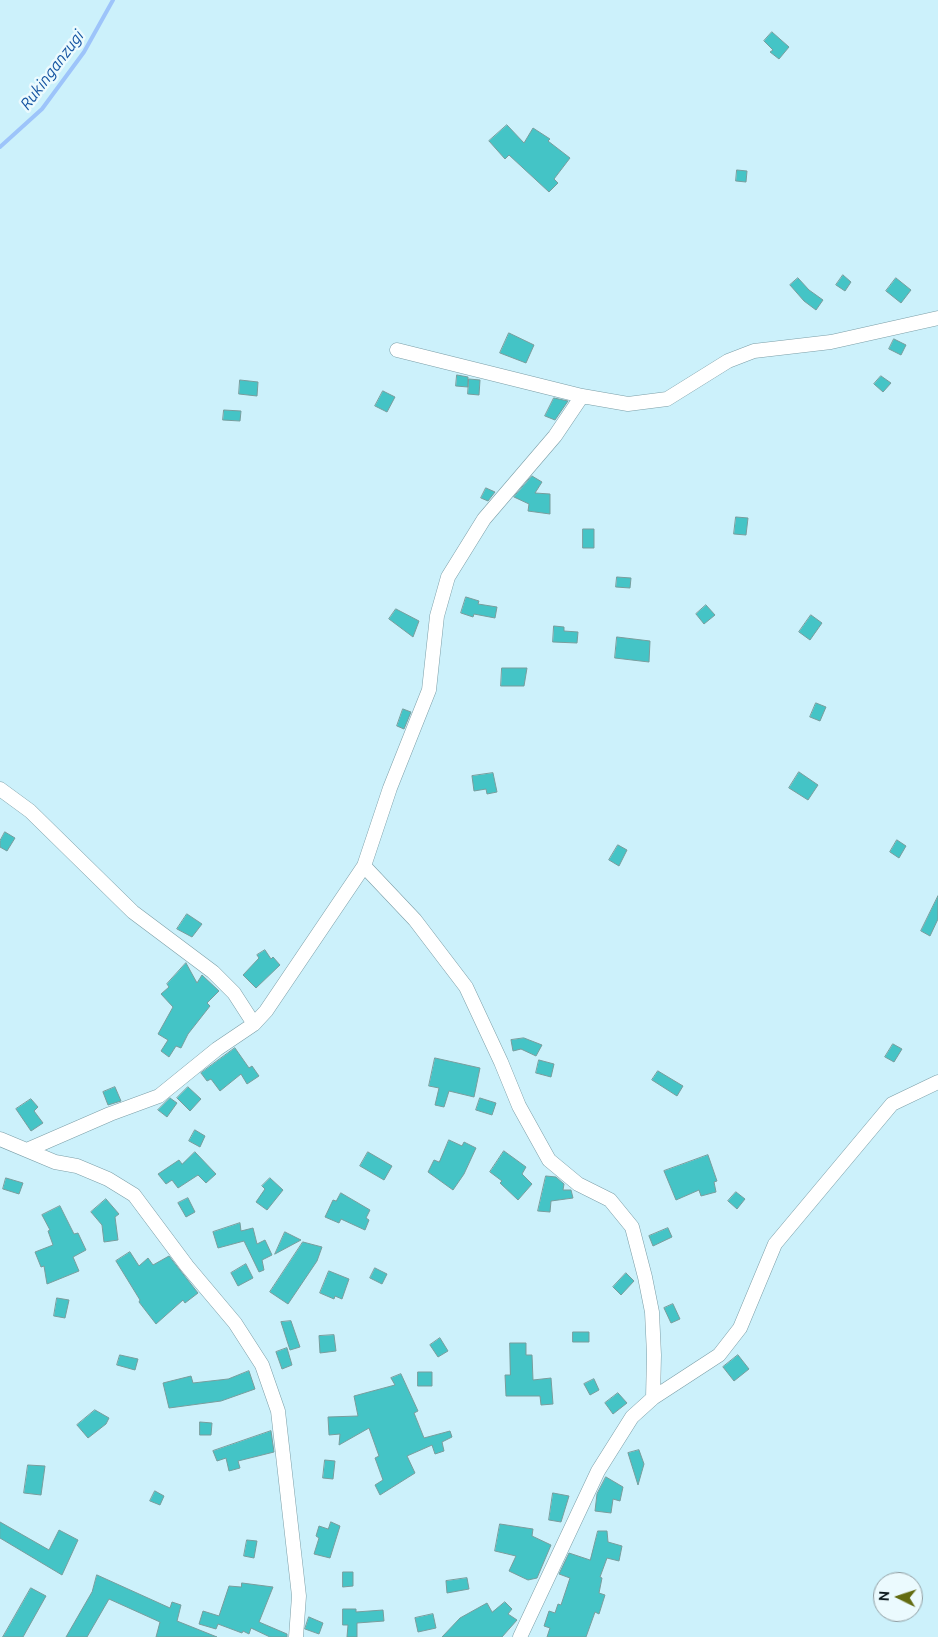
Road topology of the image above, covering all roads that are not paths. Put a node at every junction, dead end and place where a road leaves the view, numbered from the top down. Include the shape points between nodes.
1 (938, 318) edge
2 (397, 350) dead end
3 (582, 396) junction
4 (0, 789) edge
5 (364, 866) junction
6 (254, 1024) junction
7 (938, 1082) edge
8 (0, 1139) edge
9 (27, 1150) junction
10 (653, 1398) junction
11 (296, 1637) edge
12 (520, 1637) edge

1 - 3 street via 831,342 754,351 728,361 667,399 628,404
2 - 3 street
3 - 5 street via 555,436 484,519 448,577 437,616 429,690 390,788
4 - 6 street via 30,811 133,912 213,972 234,993
5 - 6 street
5 - 10 street via 415,920 466,987 519,1106 549,1160 578,1184 610,1200 632,1227 652,1312
6 - 9 street via 158,1096
7 - 10 street via 892,1104 775,1244 740,1328 719,1355
8 - 9 street
9 - 11 street via 108,1179 134,1195 235,1323 262,1366 278,1411 299,1596
10 - 12 street via 632,1417 598,1471

